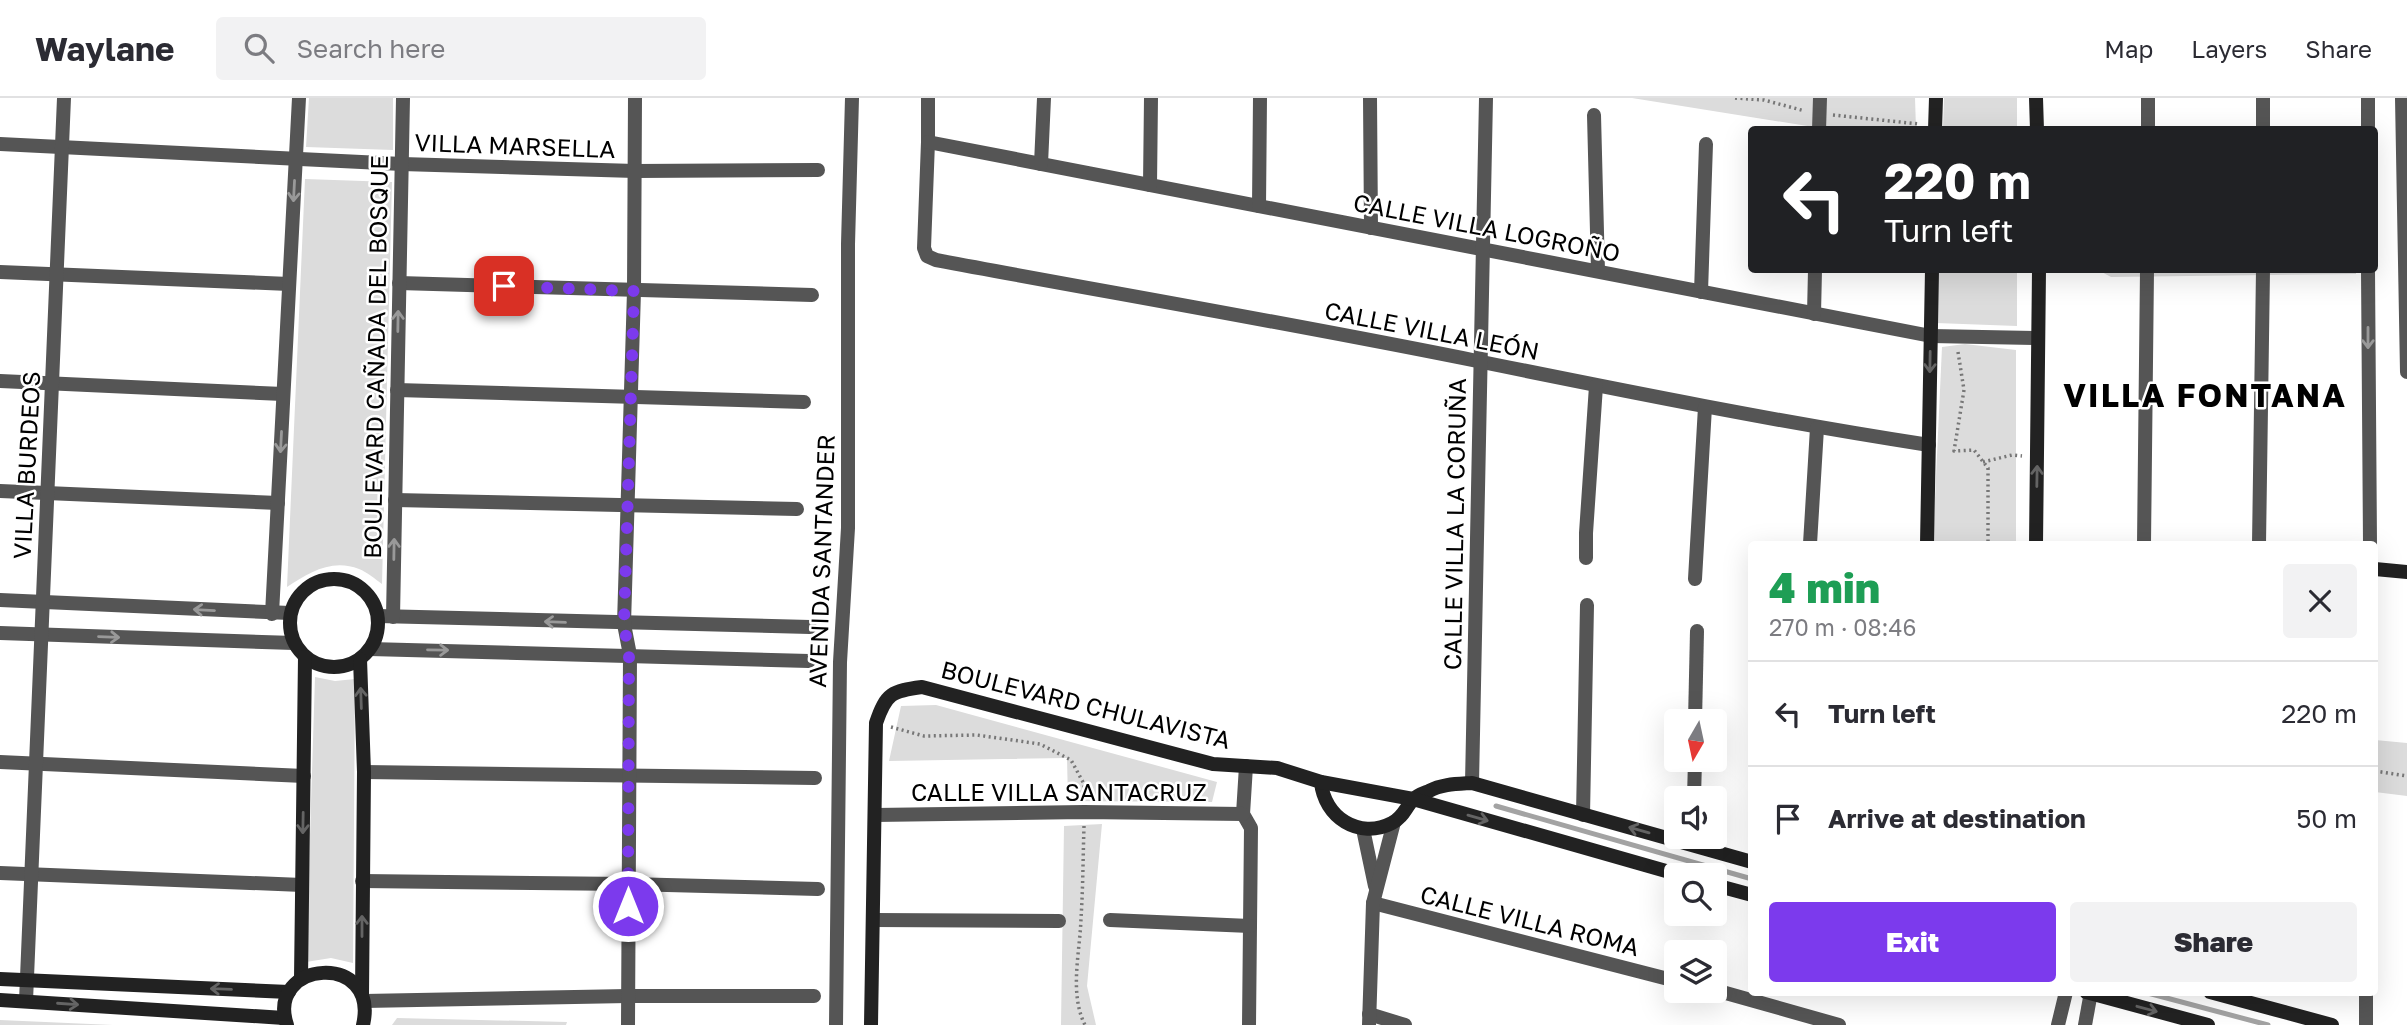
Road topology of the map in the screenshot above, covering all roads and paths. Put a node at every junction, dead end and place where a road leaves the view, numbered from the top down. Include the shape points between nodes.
1 (64, 98) edge
2 (299, 98) edge
3 (403, 98) edge
4 (635, 98) edge
5 (852, 98) edge
6 (928, 98) edge
7 (1044, 98) edge
8 (1151, 98) edge
9 (1260, 98) edge
10 (1370, 98) edge
11 (1486, 98) edge
12 (1820, 98) edge
13 (1936, 98) edge
14 (2036, 98) edge
15 (2148, 98) edge
16 (2263, 98) edge
17 (2368, 98) edge
18 (2402, 98) edge
19 (1594, 115) dead end
20 (1819, 122) edge
21 (1935, 126) edge
22 (2037, 126) edge
23 (2148, 126) edge
24 (2263, 126) edge
25 (2368, 126) edge
26 (928, 142) junction
27 (0, 144) edge
28 (1706, 144) dead end
29 (63, 146) junction
30 (296, 159) junction
31 (402, 164) junction
32 (1041, 164) junction
33 (818, 170) dead end
34 (635, 171) junction
35 (1150, 185) junction
36 (1259, 206) junction
37 (1371, 228) junction
38 (1483, 249) junction
39 (1598, 271) junction
40 (0, 272) edge
41 (1815, 273) edge
42 (1932, 273) edge
43 (2039, 273) edge
44 (2147, 273) edge
45 (2263, 273) edge
46 (2368, 273) edge
47 (56, 275) junction
48 (399, 283) junction
49 (289, 284) junction
50 (634, 291) junction
51 (1702, 292) junction
52 (812, 295) dead end
53 (1814, 314) junction
54 (1931, 336) junction
55 (1953, 337) junction
56 (2038, 338) junction
57 (1480, 362) junction
58 (2407, 372) edge
59 (0, 382) edge
60 (52, 384) junction
61 (1596, 386) junction
62 (397, 390) junction
63 (283, 394) junction
64 (630, 397) junction
65 (804, 402) dead end
66 (1705, 407) junction
67 (1818, 428) junction
68 (1929, 445) junction
69 (2037, 458) junction
70 (1983, 462) junction
71 (0, 491) edge
72 (47, 493) junction
73 (394, 500) junction
74 (278, 503) junction
75 (627, 505) junction
76 (797, 509) dead end
77 (1810, 541) edge
78 (1927, 541) edge
79 (1988, 541) edge
80 (2036, 541) edge
81 (2144, 541) edge
82 (2259, 541) edge
83 (2370, 541) edge
84 (1586, 558) dead end
85 (2378, 569) edge
86 (2407, 572) edge
87 (1695, 579) dead end
88 (0, 600) edge
89 (42, 602) junction
90 (1587, 605) dead end
91 (290, 613) junction
92 (272, 614) junction
93 (386, 616) junction
94 (624, 624) junction
95 (810, 627) dead end
96 (1697, 631) dead end
97 (0, 633) edge
98 (41, 635) junction
99 (294, 643) junction
100 (365, 654) junction
101 (629, 655) junction
102 (305, 657) junction
103 (809, 661) dead end
104 (1695, 709) edge
105 (0, 762) edge
106 (35, 764) junction
107 (1246, 766) junction
108 (2378, 771) edge
109 (364, 772) junction
110 (304, 776) junction
111 (630, 776) junction
112 (2407, 776) edge
113 (815, 778) dead end
114 (1321, 782) junction
115 (1472, 783) junction
116 (1413, 799) junction
117 (1243, 814) junction
118 (1583, 814) junction
119 (875, 815) junction
120 (1394, 822) junction
121 (1363, 829) junction
122 (1664, 834) edge
123 (1715, 849) edge
124 (1748, 861) edge
125 (1664, 870) edge
126 (0, 873) edge
127 (31, 875) junction
128 (362, 881) junction
129 (628, 884) junction
130 (302, 885) junction
131 (1727, 888) edge
132 (818, 889) dead end
133 (1748, 894) edge
134 (1375, 897) junction
135 (874, 920) junction
136 (1059, 920) dead end
137 (1110, 920) dead end
138 (1250, 926) junction
139 (1664, 978) edge
140 (0, 979) edge
141 (301, 979) junction
142 (26, 981) junction
143 (289, 992) junction
144 (1727, 993) edge
145 (628, 996) junction
146 (814, 996) dead end
147 (2065, 996) edge
148 (2089, 996) edge
149 (2100, 996) edge
150 (2236, 996) edge
151 (2366, 996) edge
152 (363, 997) junction
153 (2256, 999) edge
154 (0, 1000) edge
155 (26, 1001) junction
156 (1370, 1020) edge
157 (286, 1021) edge
158 (363, 1025) edge
159 (628, 1025) edge
160 (836, 1025) edge
161 (871, 1025) edge
162 (1249, 1025) edge
163 (1405, 1025) edge
164 (1839, 1025) edge
165 (2058, 1025) edge
166 (2085, 1025) edge
167 (2208, 1025) edge
168 (2332, 1025) edge
169 (2366, 1025) edge

1 - 29 street, VILLA BURDEOS
2 - 30 street
3 - 31 street, BOULEVARD CAÑADA DEL BOSQUE
4 - 34 street
5 - 160 street, AVENIDA SANTANDER via 849,528 840,662
6 - 26 street
7 - 32 street
8 - 35 street
9 - 36 street
10 - 37 street
11 - 38 street, CALLE VILLA LA CORUÑA
12 - 20 street
13 - 21 street
14 - 22 street
15 - 23 street
16 - 24 street
17 - 25 street
18 - 58 street
19 - 39 street
26 - 32 street, CALLE VILLA LOGROÑO
26 - 57 street, CALLE VILLA LEÓN via 924,248 927,256 936,260
27 - 29 street, VILLA MARSELLA
28 - 51 street
29 - 30 street, VILLA MARSELLA
29 - 47 street, VILLA BURDEOS
30 - 31 street, VILLA MARSELLA
30 -> 49 street
31 - 34 street, VILLA MARSELLA
31 - 48 street, BOULEVARD CAÑADA DEL BOSQUE
32 - 35 street, CALLE VILLA LOGROÑO
33 - 34 street, VILLA MARSELLA
34 - 50 street
35 - 36 street, CALLE VILLA LOGROÑO
36 - 37 street, CALLE VILLA LOGROÑO
37 - 38 street, CALLE VILLA LOGROÑO
38 - 39 street, CALLE VILLA LOGROÑO
38 - 57 street, CALLE VILLA LA CORUÑA
39 - 51 street, CALLE VILLA LOGROÑO
40 - 47 street
41 - 53 street
42 - 54 street
43 - 56 street
44 - 81 street
45 - 82 street
46 -> 83 street
47 - 49 street
47 - 60 street, VILLA BURDEOS
48 - 50 street
62 -> 48 street, BOULEVARD CAÑADA DEL BOSQUE
49 - 63 street
50 - 52 street
50 - 64 street
51 - 53 street, CALLE VILLA LOGROÑO
53 - 54 street, CALLE VILLA LOGROÑO
54 - 55 street, CALLE VILLA LOGROÑO
54 -> 68 street
55 - 56 street, CALLE VILLA LOGROÑO
55 - 70 path via 1964,390 1954,451 1974,450
56 - 69 street
57 - 61 street, CALLE VILLA LEÓN
57 - 115 street, CALLE VILLA LA CORUÑA
59 - 60 street
60 - 63 street
60 - 72 street, VILLA BURDEOS
61 - 66 street, CALLE VILLA LEÓN
61 - 84 street
62 - 64 street
62 - 73 street, BOULEVARD CAÑADA DEL BOSQUE
63 -> 74 street
64 - 65 street
64 - 75 street
66 - 67 street, CALLE VILLA LEÓN
66 - 87 street
67 - 68 street, CALLE VILLA LEÓN
67 - 77 street
68 - 78 street
69 - 70 path via 2012,455
80 -> 69 street
70 - 79 path via 1988,468
71 - 72 street
72 - 74 street
72 - 89 street, VILLA BURDEOS
73 - 75 street
93 -> 73 street, BOULEVARD CAÑADA DEL BOSQUE
74 - 92 street
75 - 76 street
75 - 94 street
85 - 86 street
88 - 89 street
92 -> 89 street
89 - 98 street, VILLA BURDEOS
90 - 118 street
91 - 92 street
91 - 93 street via 306,588 335,578 351,581
91 - 99 street
94 -> 93 street
93 - 100 street
94 - 95 street
94 - 101 street
96 - 104 street
97 - 98 street
98 -> 99 street
98 - 106 street, VILLA BURDEOS
99 - 102 street
100 -> 101 street
100 - 102 street via 347,665 332,667
109 -> 100 street
101 - 103 street
101 - 111 street
102 - 110 street
105 - 106 street
106 - 110 street
106 - 127 street, VILLA BURDEOS
107 - 114 street, BOULEVARD CHULAVISTA via 1277,768
107 - 117 street
107 - 119 street, BOULEVARD CHULAVISTA via 1213,764 922,687 895,691 882,703 876,723
108 - 112 path
109 - 111 street
109 - 128 street
110 -> 130 street
111 - 113 street
111 - 129 street
114 - 116 street, BOULEVARD CHULAVISTA
114 - 121 street via 1330,809 1344,822
115 - 116 street via 1433,789
115 - 118 street
116 - 120 street
116 -> 125 street, BOULEVARD CHULAVISTA
117 - 119 street, CALLE VILLA SANTACRUZ
117 - 138 street via 1251,828
122 -> 118 street
119 - 135 street
120 - 121 street
120 - 134 street
121 - 134 street
123 - 124 street
126 - 127 street
127 - 130 street
127 - 142 street, VILLA BURDEOS
128 - 129 street
152 -> 128 street
129 - 132 street
129 - 145 street
130 - 141 street
131 - 133 street
134 - 139 street, CALLE VILLA ROMA
134 - 156 street
135 - 136 street
135 - 161 street
137 - 138 street
138 - 162 street
140 - 142 street
141 - 143 street
141 - 152 street via 328,971 342,975
143 -> 142 street
142 - 155 street, VILLA BURDEOS
143 - 157 street
144 - 164 street
145 - 146 street
145 - 152 street
145 - 159 street
147 - 165 street
148 - 166 street
149 -> 167 street
150 - 153 street
151 - 169 street
152 - 158 street
153 - 168 street
154 - 155 street
155 -> 157 street
156 - 163 street

